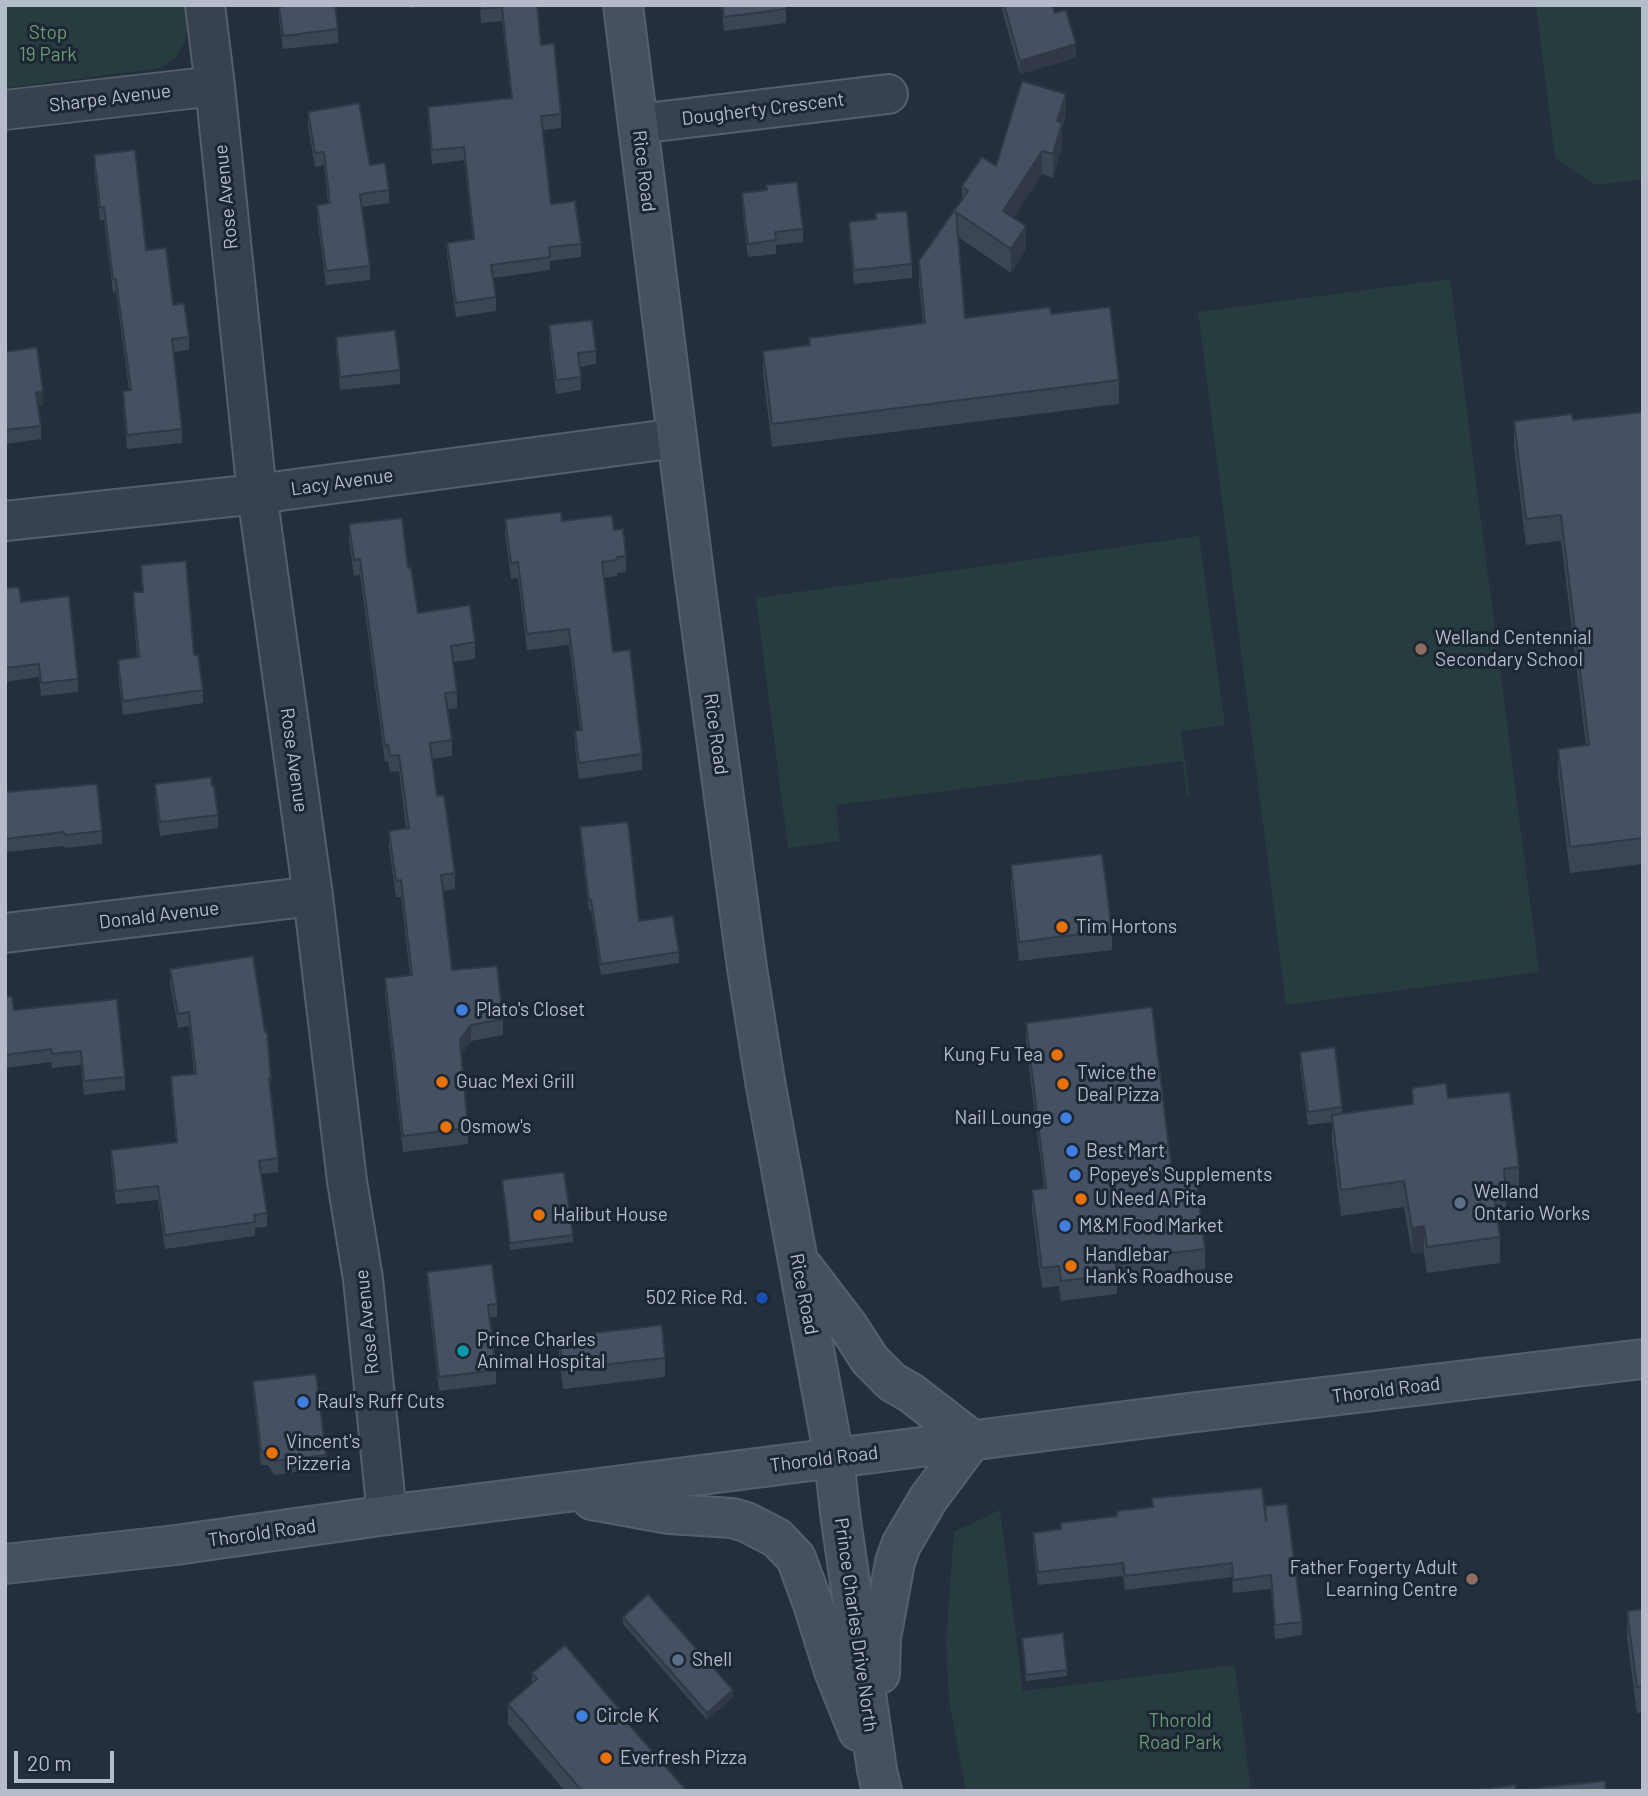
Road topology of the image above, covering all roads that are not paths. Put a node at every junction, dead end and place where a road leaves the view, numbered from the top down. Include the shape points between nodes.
1 (205, 5) edge
2 (623, 5) edge
3 (215, 86) junction
4 (888, 94) dead end
5 (5, 110) edge
6 (638, 124) junction
7 (677, 438) junction
8 (257, 494) junction
9 (5, 521) edge
10 (313, 896) junction
11 (5, 933) edge
12 (798, 1260) junction
13 (1643, 1360) edge
14 (972, 1440) junction
15 (834, 1458) junction
16 (555, 1494) junction
17 (387, 1515) junction
18 (5, 1564) edge
19 (880, 1781) edge

1 - 3 street, Rose Avenue
2 - 6 main road, Rice Road
3 - 5 street, Sharpe Avenue
3 - 8 street, Rose Avenue
4 - 6 street, Dougherty Crescent
6 - 7 main road, Rice Road
7 - 8 street, Lacy Avenue
7 - 12 main road, Rice Road via 747,968
8 - 9 street, Lacy Avenue
8 - 10 street, Rose Avenue
10 - 11 street, Donald Avenue
10 - 17 street, Rose Avenue via 363,1279
12 - 14 main road via 870,1360 892,1382
12 - 15 main road, Rice Road
13 - 14 main road, Thorold Road
14 - 15 main road, Thorold Road
14 - 19 main road via 928,1499 895,1562 881,1637
15 - 16 main road, Thorold Road
15 - 19 main road, Prince Charles Drive North
16 - 17 main road, Thorold Road
16 - 19 main road via 670,1514 732,1518 777,1538 796,1558 834,1671
17 - 18 main road, Thorold Road

